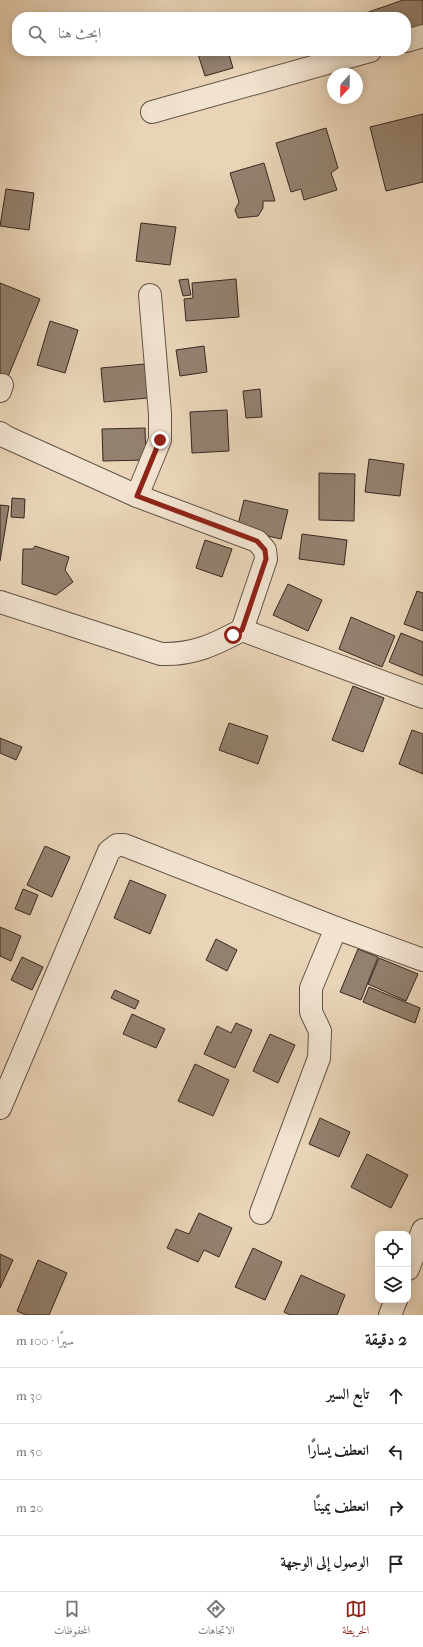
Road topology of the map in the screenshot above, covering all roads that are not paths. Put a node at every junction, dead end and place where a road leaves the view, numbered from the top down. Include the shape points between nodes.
1 (423, 36) edge
2 (411, 40) edge
3 (352, 56) edge
4 (152, 112) dead end
5 (150, 295) dead end
6 (0, 433) edge
7 (137, 496) junction
8 (0, 602) edge
9 (242, 630) junction
10 (423, 697) edge
11 (336, 928) junction
12 (423, 960) edge
13 (0, 1108) edge
14 (261, 1212) dead end
15 (423, 1230) edge
16 (409, 1267) edge
17 (395, 1303) edge
18 (390, 1315) edge

1 - 2 street
3 - 4 street
5 - 7 street via 160,440
6 - 7 street
7 - 9 street via 257,541 265,550 266,559
8 - 9 street via 161,654 180,655 198,651
9 - 10 street
11 - 12 street
11 - 13 street via 124,845 117,846 109,851
11 - 14 street via 311,988 310,1012 320,1031 319,1058
15 - 16 street
17 - 18 street

